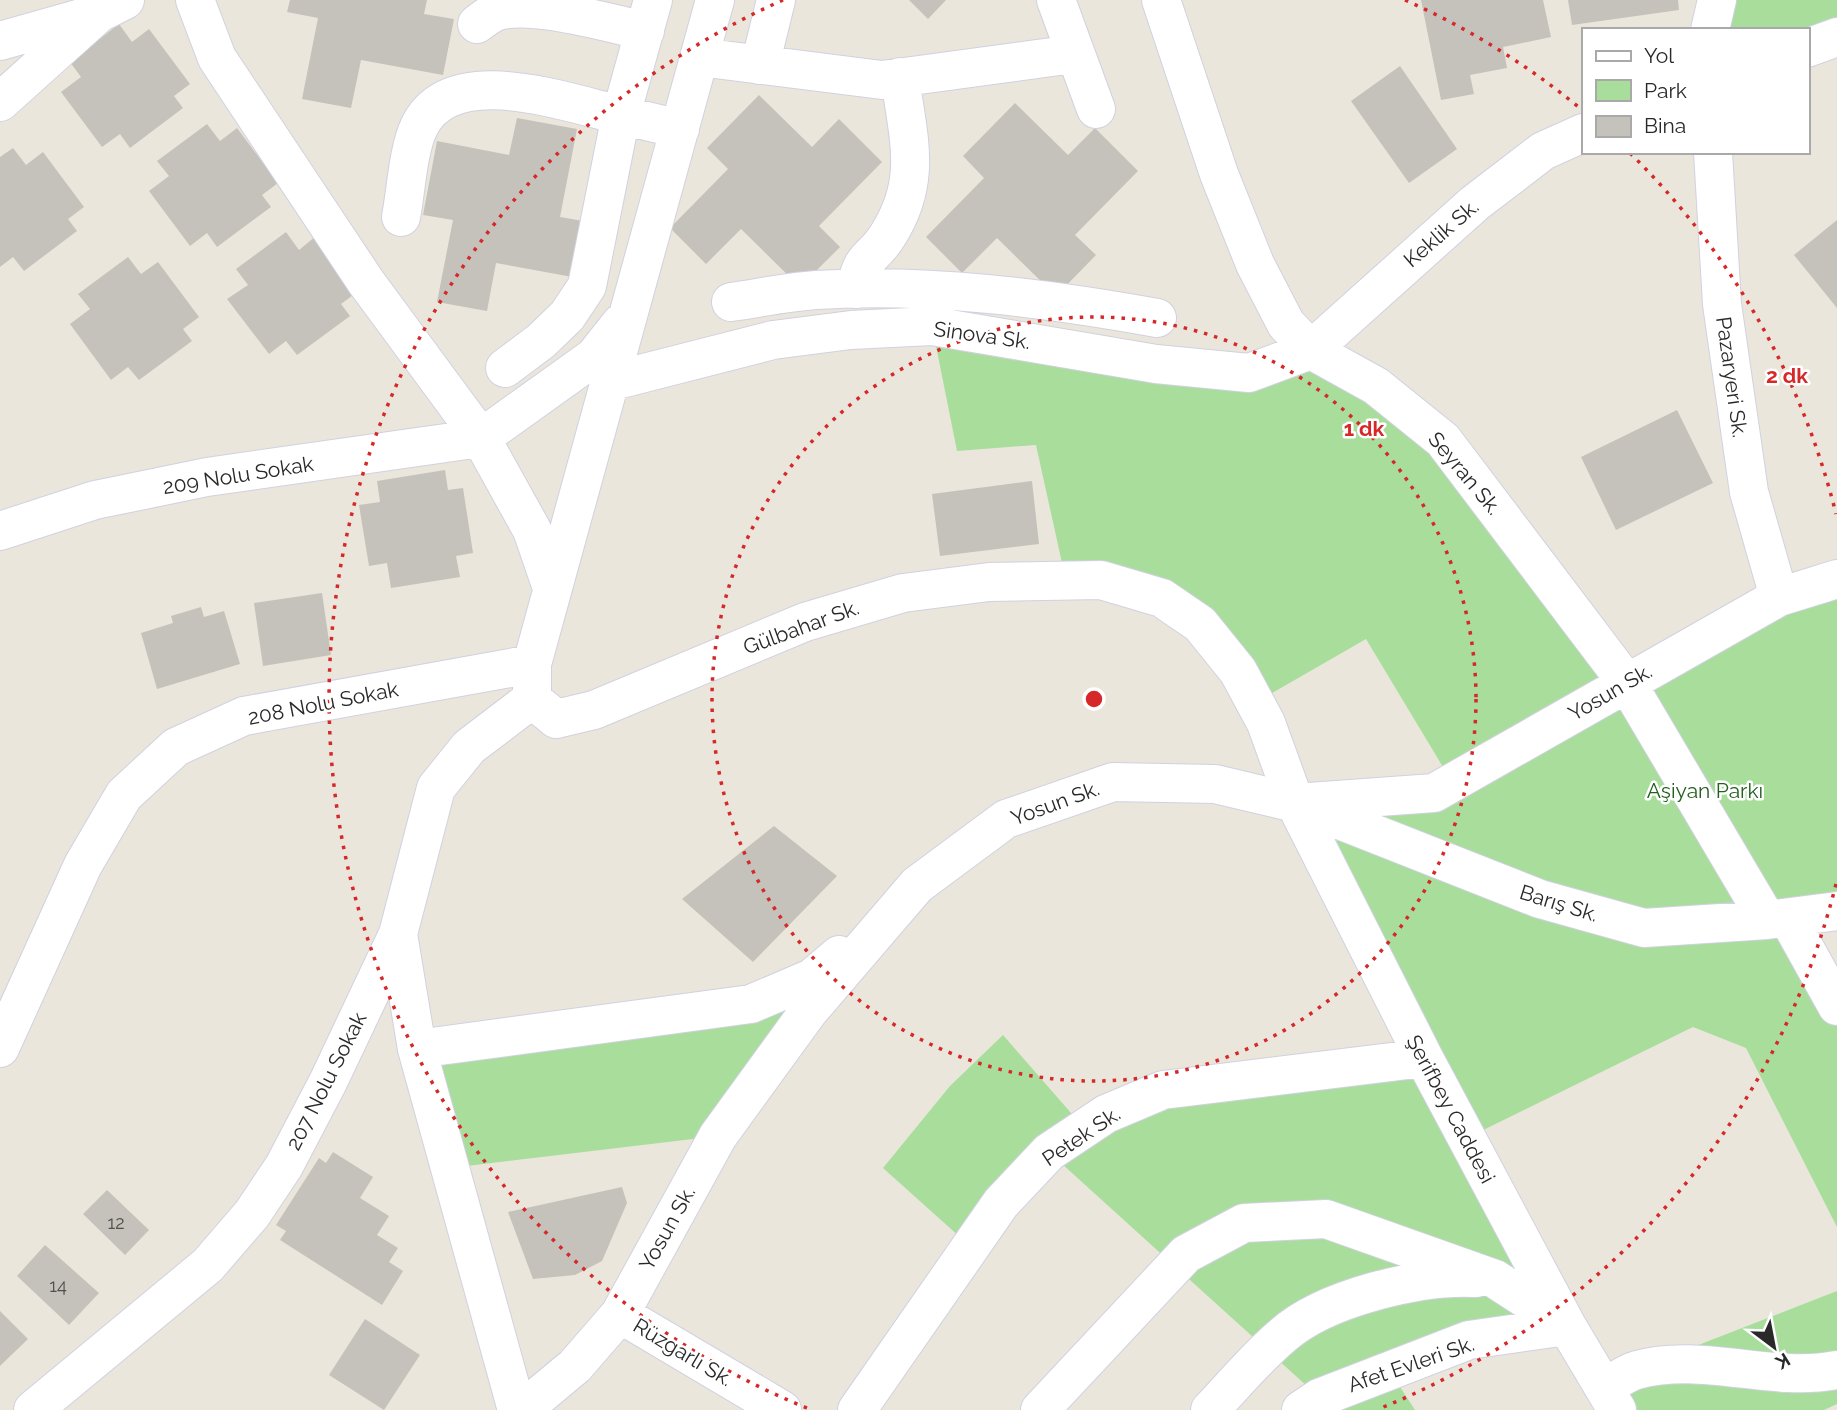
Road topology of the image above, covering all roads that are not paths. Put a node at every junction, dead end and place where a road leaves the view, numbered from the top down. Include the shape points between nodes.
1 (195, 0) edge
2 (715, 0) edge
3 (776, 0) edge
4 (1056, 0) edge
5 (1717, 0) edge
6 (1163, 1) edge
7 (112, 6) edge
8 (649, 15) edge
9 (477, 24) dead end
10 (1710, 28) edge
11 (1837, 37) edge
12 (0, 41) edge
13 (1809, 47) edge
14 (1074, 54) junction
15 (699, 57) junction
16 (760, 65) junction
17 (900, 78) junction
18 (0, 102) edge
19 (1096, 109) dead end
20 (621, 115) junction
21 (680, 129) junction
22 (1582, 133) edge
23 (1713, 154) edge
24 (401, 217) dead end
25 (856, 289) junction
26 (730, 302) dead end
27 (627, 315) junction
28 (1157, 318) dead end
29 (1311, 350) junction
30 (505, 368) dead end
31 (609, 382) junction
32 (481, 438) junction
33 (0, 531) edge
34 (1837, 579) edge
35 (552, 589) junction
36 (1779, 597) junction
37 (532, 682) junction
38 (1627, 683) junction
39 (1295, 803) junction
40 (917, 885) junction
41 (1837, 911) edge
42 (1777, 919) junction
43 (398, 934) junction
44 (1837, 1006) edge
45 (0, 1048) edge
46 (417, 1049) junction
47 (1424, 1058) junction
48 (1495, 1279) junction
49 (620, 1314) junction
50 (1567, 1326) junction
51 (1837, 1370) edge
52 (1610, 1399) edge
53 (33, 1410) edge
54 (519, 1410) edge
55 (782, 1410) edge
56 (857, 1410) edge
57 (1040, 1410) edge
58 (1210, 1410) edge
59 (1301, 1410) edge

1 - 32 street via 217,58 366,282
2 - 15 street
3 - 16 street
4 - 14 street
5 - 10 street
6 - 29 street, Seyran Sk. via 1219,174 1255,264 1286,324
7 - 12 street
7 - 18 street
8 - 9 street via 517,9 495,12
8 - 20 street
11 - 13 street
14 - 17 street
14 - 19 street
15 - 16 street
15 - 21 street
16 - 17 street via 882,80
17 - 25 street via 912,170 903,205 887,237 863,264
20 - 21 street
20 - 24 street via 499,89 461,93 429,111 418,130
20 - 30 street via 587,286 567,316
21 - 27 street
22 - 29 street, Keklik Sk. via 1543,151 1475,203
23 - 36 street, Pazaryeri Sk. via 1722,304 1749,492
25 - 26 street
25 - 28 street via 952,291 1072,302
27 - 31 street
27 - 32 street via 594,357
29 - 31 street, Sinova Sk. via 1249,373 1156,364 932,326 773,340
29 - 38 street, Seyran Sk. via 1376,386 1443,440
31 - 35 street
32 - 33 street, 209 Nolu Sokak via 207,477 95,500
32 - 35 street via 532,530
34 - 36 street, Yosun Sk.
35 - 37 street
36 - 38 street, Yosun Sk.
37 - 39 street, Gülbahar Sk. via 556,719 594,710 805,622 903,593 989,583 1101,580 1162,598 1200,624 1238,671 1266,723
37 - 43 street, 207 Nolu Sokak via 436,788
37 - 45 street, 208 Nolu Sokak via 244,716 176,747 124,796 83,865
38 - 39 street, Yosun Sk. via 1434,793
38 - 42 street, Seyran Sk.
39 - 40 street, Yosun Sk. via 1215,785 1113,782 1006,819
39 - 42 street, Barış Sk. via 1540,899 1644,928
39 - 47 street, Şerifbey Caddesi
40 - 46 street via 812,978 751,1004
40 - 49 street, Yosun Sk. via 808,1012 718,1136
41 - 42 street, Barış Sk.
42 - 44 street, Seyran Sk.
43 - 46 street
43 - 53 street, 207 Nolu Sokak via 328,1082 284,1166 252,1214 208,1265
46 - 54 street
47 - 50 street, Şerifbey Caddesi
47 - 56 street, Petek Sk. via 1163,1090 1106,1114 1049,1152 1001,1203
48 - 50 street
48 - 57 street via 1326,1219 1244,1223 1186,1254
48 - 58 street via 1400,1284 1336,1304 1283,1334
49 - 54 street, Yosun Sk. via 575,1366
49 - 55 street, Rüzgarlı Sk.
50 - 52 street, Şerifbey Caddesi
50 - 59 street, Afet Evleri Sk. via 1469,1340 1319,1398
51 - 52 street via 1808,1375 1667,1364 1634,1370

